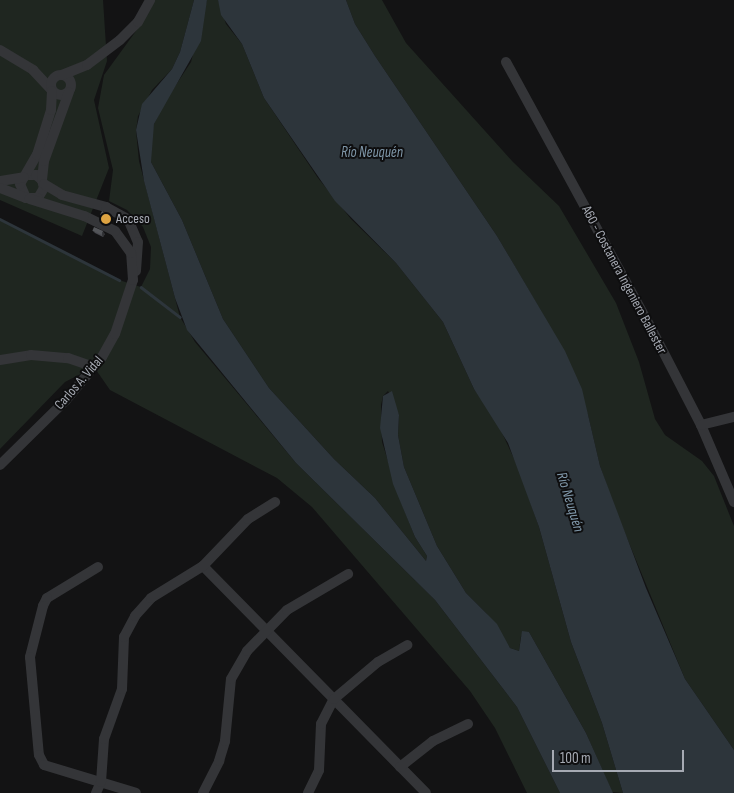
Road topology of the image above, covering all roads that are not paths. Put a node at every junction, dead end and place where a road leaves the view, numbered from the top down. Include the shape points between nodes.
1 (150, 0) edge
2 (0, 50) edge
3 (94, 62) junction
4 (506, 62) dead end
5 (33, 70) junction
6 (60, 75) junction
7 (51, 89) junction
8 (70, 89) junction
9 (26, 176) junction
10 (0, 181) edge
11 (43, 182) junction
12 (0, 188) edge
13 (28, 198) junction
14 (132, 284) junction
15 (0, 360) edge
16 (94, 367) junction
17 (734, 417) edge
18 (701, 425) junction
19 (0, 465) edge
20 (275, 502) dead end
21 (734, 502) edge
22 (203, 566) junction
23 (98, 567) dead end
24 (348, 574) dead end
25 (265, 629) junction
26 (408, 645) dead end
27 (334, 699) junction
28 (468, 724) dead end
29 (400, 767) junction
30 (101, 782) junction
31 (96, 793) edge
32 (136, 793) edge
33 (203, 793) edge
34 (308, 793) edge
35 (426, 793) edge

1 - 3 street via 130,31
2 - 5 street
3 - 6 street
3 - 8 street
4 - 18 street, A60 - Costanera Ingeniero Ballester
5 - 6 street
5 - 7 street
6 - 7 street via 51,81
6 - 8 street
7 - 8 street via 60,96
7 - 9 street via 52,110
8 - 11 street via 44,160
9 - 10 street
9 - 11 street via 36,175
9 - 13 street via 20,188
11 - 13 street via 41,195
11 - 14 street via 62,195 106,207 128,218 135,230 139,249
12 - 13 street
13 - 14 street via 84,216 116,231 131,253
14 - 16 street, Carlos A. Vidal via 113,338
15 - 16 street via 31,355 68,358
16 - 19 street, Carlos A. Vidal
17 - 18 street
18 - 21 street, A60 - Costanera Ingeniero Ballester
20 - 22 street via 248,519
22 - 25 street
22 - 30 street via 151,598 128,627 123,649 122,689 104,739
23 - 30 street via 47,598 30,657 40,760 44,765
24 - 25 street via 309,594
25 - 27 street
25 - 33 street via 247,651 231,679 225,741
26 - 27 street via 378,662
27 - 29 street
27 - 34 street via 321,724 319,770
28 - 29 street via 432,741
29 - 35 street
30 - 31 street
30 - 32 street

